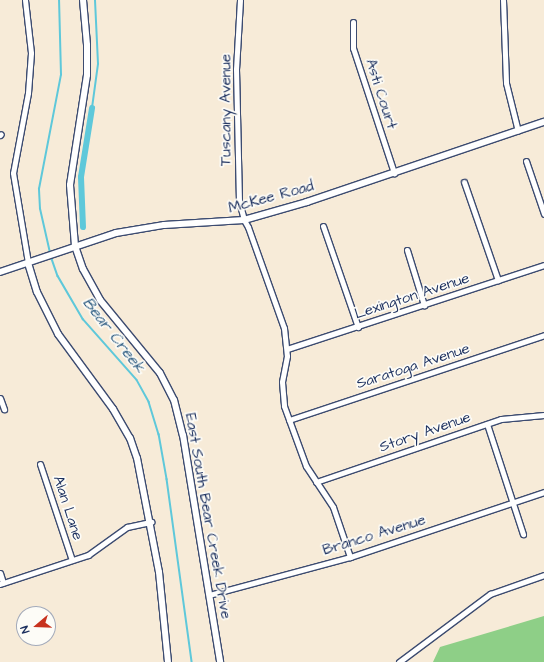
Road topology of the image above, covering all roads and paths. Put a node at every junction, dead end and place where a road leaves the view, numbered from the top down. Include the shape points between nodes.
1 (25, 0) edge
2 (83, 0) edge
3 (240, 0) edge
4 (502, 0) edge
5 (353, 22) dead end
6 (544, 122) edge
7 (518, 131) junction
8 (526, 161) dead end
9 (394, 173) junction
10 (464, 182) dead end
11 (544, 214) edge
12 (244, 220) junction
13 (323, 226) dead end
14 (75, 246) junction
15 (407, 250) dead end
16 (28, 263) junction
17 (544, 265) edge
18 (0, 272) edge
19 (498, 280) junction
20 (424, 305) junction
21 (358, 327) junction
22 (544, 335) edge
23 (287, 349) junction
24 (0, 398) edge
25 (4, 409) dead end
26 (544, 415) edge
27 (289, 420) junction
28 (487, 424) junction
29 (40, 464) dead end
30 (316, 482) junction
31 (544, 492) edge
32 (513, 502) junction
33 (151, 522) junction
34 (523, 534) dead end
35 (350, 557) junction
36 (72, 560) junction
37 (0, 573) edge
38 (544, 575) edge
39 (2, 583) edge
40 (209, 595) junction
41 (168, 662) edge
42 (220, 662) edge
43 (400, 662) edge

1 - 16 street via 31,53 28,93 13,173
2 - 14 street, East South Bear Creek Drive via 87,75 70,185
3 - 12 street, Tuscany Avenue via 236,76 238,194
4 - 7 street via 504,70
5 - 9 street, Asti Court via 353,48
6 - 7 street, McKee Road
7 - 9 street, McKee Road
8 - 11 street
9 - 12 street, McKee Road
10 - 19 street
12 - 14 street, McKee Road via 140,228
12 - 23 street, Tuscany Avenue via 284,328
13 - 21 street
14 - 16 street, McKee Road
14 - 40 street, East South Bear Creek Drive via 100,300 160,373 174,400 183,435
15 - 20 street
16 - 18 street, McKee Road
16 - 33 street via 39,297 58,334 114,409 130,438
17 - 19 street, Lexington Avenue
19 - 20 street, Lexington Avenue
20 - 21 street, Lexington Avenue
21 - 23 street, Lexington Avenue
22 - 27 street, Saratoga Avenue
23 - 27 street, Tuscany Avenue via 282,400
24 - 25 street
26 - 28 street, Story Avenue via 508,418
27 - 30 street, Tuscany Avenue via 306,466
28 - 30 street, Story Avenue
28 - 32 street
29 - 36 street, Alan Lane
30 - 35 street, Tuscany Avenue via 333,507
31 - 32 street, Branco Avenue
32 - 34 street
32 - 35 street, Branco Avenue
33 - 36 street via 127,527 97,550
33 - 41 street
35 - 40 street, Branco Avenue
36 - 39 street
37 - 39 street
38 - 43 street via 490,594
40 - 42 street, East South Bear Creek Drive

